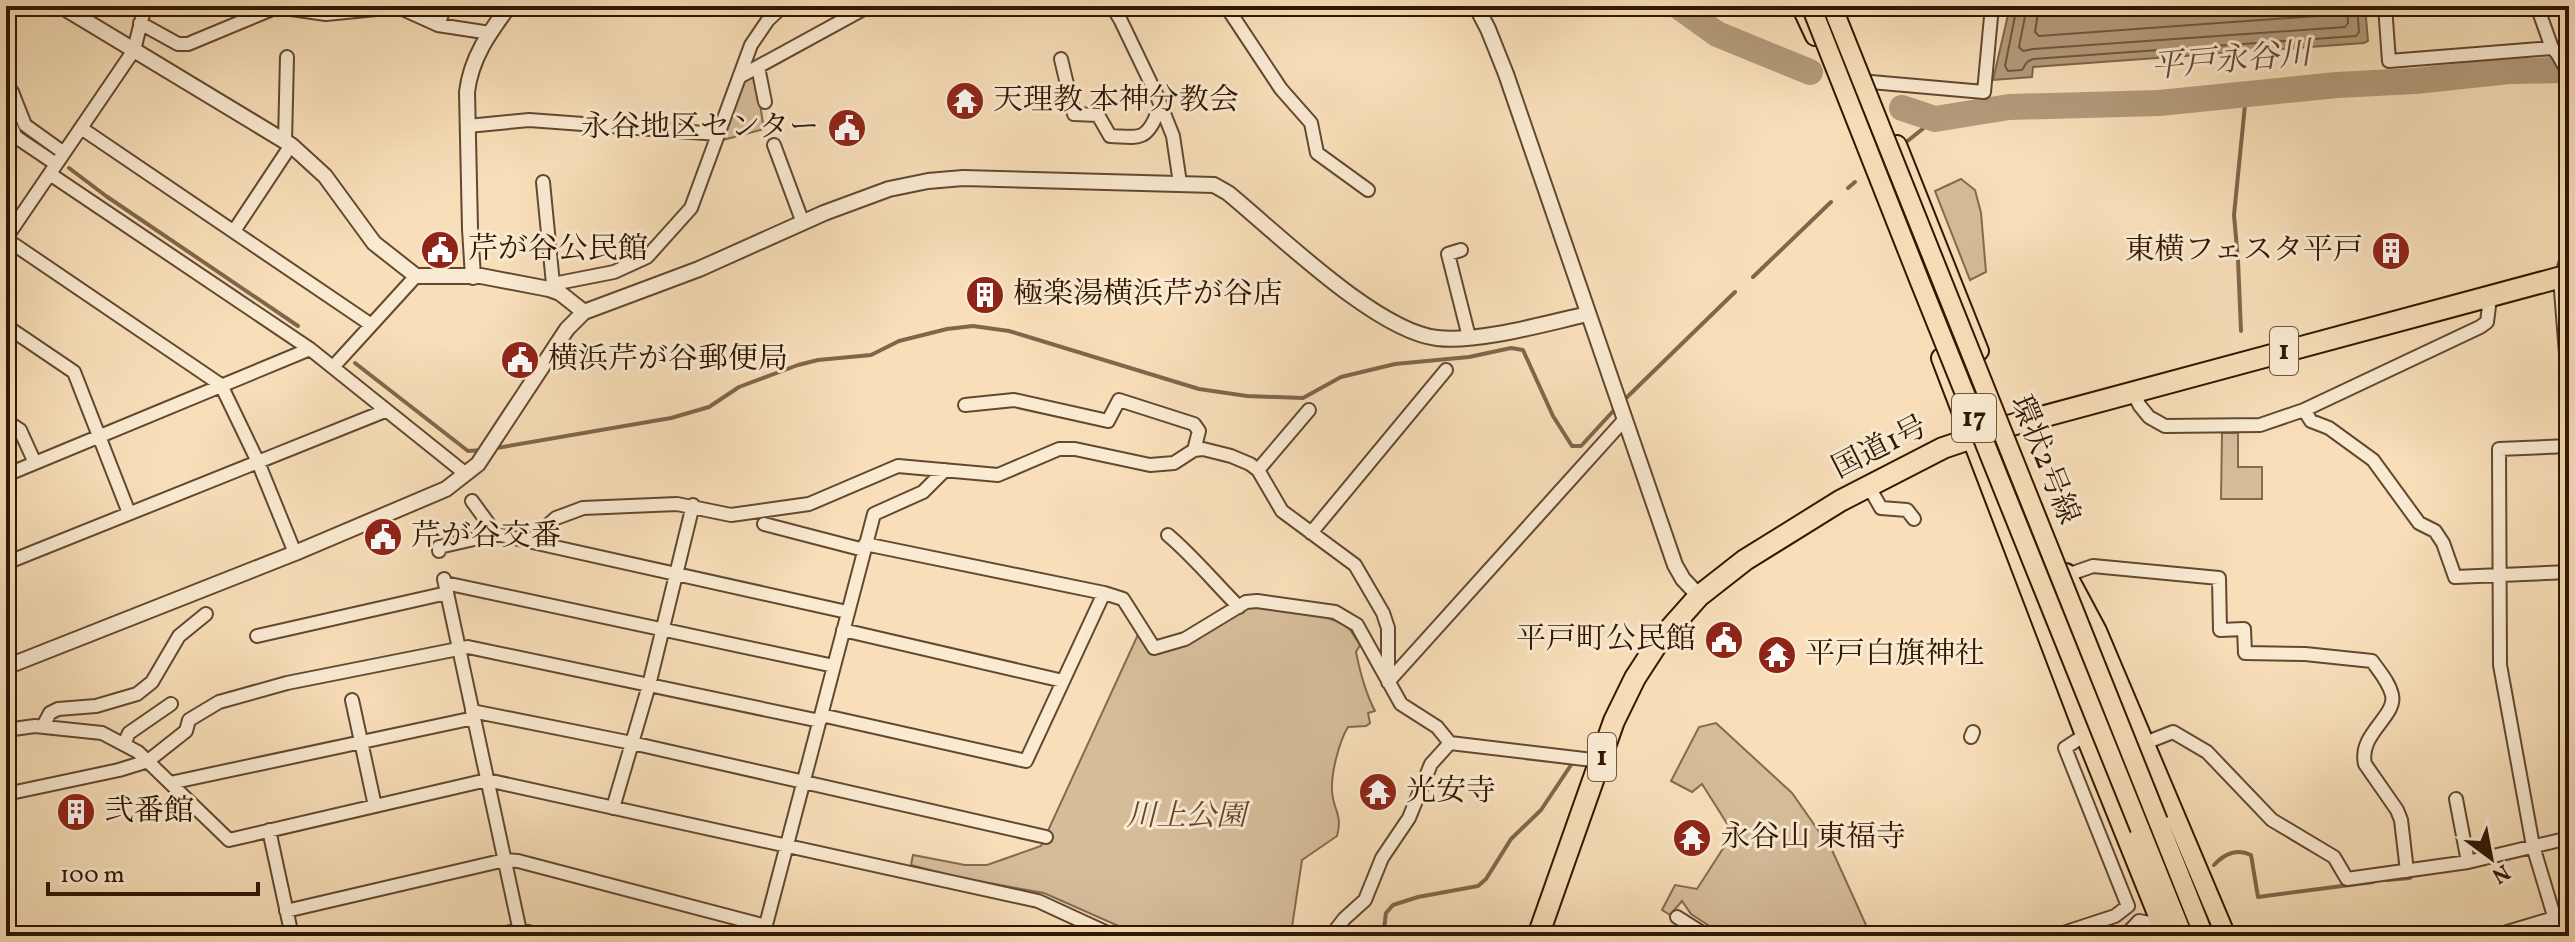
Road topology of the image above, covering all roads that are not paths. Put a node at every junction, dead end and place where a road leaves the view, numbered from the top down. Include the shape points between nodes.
1 (61, 6) edge
2 (145, 6) edge
3 (396, 6) edge
4 (445, 6) edge
5 (509, 6) edge
6 (783, 6) edge
7 (869, 6) edge
8 (1112, 6) edge
9 (1226, 6) edge
10 (1476, 6) edge
11 (1801, 6) edge
12 (1811, 6) edge
13 (1832, 6) edge
14 (1841, 6) edge
15 (1992, 6) edge
16 (2385, 6) edge
17 (2537, 6) edge
18 (290, 7) edge
19 (140, 23) junction
20 (438, 25) junction
21 (490, 33) junction
22 (134, 50) junction
23 (2554, 50) junction
24 (287, 57) dead end
25 (1061, 59) dead end
26 (758, 67) junction
27 (2569, 74) edge
28 (741, 76) junction
29 (1871, 82) junction
30 (6, 86) edge
31 (765, 102) dead end
32 (1163, 112) junction
33 (6, 115) edge
34 (25, 125) junction
35 (468, 126) junction
36 (81, 128) junction
37 (718, 134) junction
38 (16, 137) junction
39 (288, 143) junction
40 (774, 145) dead end
41 (57, 164) junction
42 (543, 182) dead end
43 (1180, 183) junction
44 (1368, 190) dead end
45 (803, 223) junction
46 (234, 231) junction
47 (6, 239) edge
48 (1461, 250) dead end
49 (2569, 251) edge
50 (416, 276) junction
51 (2565, 276) edge
52 (473, 277) junction
53 (551, 286) junction
54 (2490, 298) junction
55 (584, 312) junction
56 (1588, 314) junction
57 (370, 324) junction
58 (6, 326) edge
59 (1469, 337) junction
60 (310, 349) junction
61 (333, 367) junction
62 (1446, 370) dead end
63 (2569, 379) edge
64 (221, 385) junction
65 (2132, 391) junction
66 (965, 405) dead end
67 (1309, 410) dead end
68 (2304, 410) junction
69 (385, 411) junction
70 (1625, 419) junction
71 (6, 421) edge
72 (2008, 426) junction
73 (99, 438) junction
74 (1972, 438) junction
75 (2569, 446) edge
76 (1194, 450) junction
77 (258, 462) junction
78 (35, 463) junction
79 (945, 470) junction
80 (1258, 470) junction
81 (466, 474) junction
82 (6, 475) edge
83 (1869, 487) junction
84 (472, 501) dead end
85 (693, 505) junction
86 (129, 513) junction
87 (731, 515) junction
88 (1914, 519) dead end
89 (1311, 533) junction
90 (496, 534) junction
91 (1168, 535) dead end
92 (530, 541) junction
93 (864, 547) junction
94 (439, 551) dead end
95 (295, 553) junction
96 (6, 563) edge
97 (2569, 572) edge
98 (676, 574) junction
99 (2067, 575) junction
100 (2499, 575) junction
101 (446, 585) junction
102 (1104, 593) junction
103 (1699, 596) junction
104 (1239, 607) junction
105 (847, 612) junction
106 (206, 614) dead end
107 (662, 630) junction
108 (843, 630) junction
109 (257, 636) dead end
110 (458, 648) junction
111 (834, 666) junction
112 (6, 667) edge
113 (1063, 681) junction
114 (1388, 682) junction
115 (649, 685) junction
116 (352, 700) dead end
117 (171, 704) dead end
118 (473, 715) junction
119 (820, 718) junction
120 (43, 726) junction
121 (6, 730) edge
122 (2085, 735) junction
123 (361, 742) junction
124 (632, 743) junction
125 (1450, 743) junction
126 (2145, 743) junction
127 (124, 744) junction
128 (148, 761) junction
129 (1601, 761) junction
130 (487, 780) junction
131 (170, 783) junction
132 (804, 783) junction
133 (6, 794) edge
134 (2456, 799) dead end
135 (375, 806) junction
136 (613, 808) junction
137 (2149, 825) junction
138 (269, 830) junction
139 (1046, 837) dead end
140 (2569, 838) edge
141 (788, 846) junction
142 (2533, 846) junction
143 (505, 860) junction
144 (2468, 862) junction
145 (2407, 871) junction
146 (286, 911) junction
147 (1677, 917) dead end
148 (2554, 918) junction
149 (2164, 930) edge
150 (765, 931) edge
151 (520, 933) edge
152 (292, 936) edge
153 (491, 936) edge
154 (545, 936) edge
155 (1114, 936) edge
156 (1331, 936) edge
157 (1538, 936) edge
158 (1707, 936) edge
159 (2054, 936) edge
160 (2125, 936) edge
161 (2183, 936) edge
162 (2204, 936) edge
163 (2226, 936) edge
164 (2494, 936) edge
165 (2560, 936) edge

1 - 22 street
2 - 19 street
3 - 18 street via 326,14
3 - 20 street
4 - 20 street
5 - 21 street
6 - 28 street via 751,45
7 - 26 street
8 - 32 street
9 - 44 street via 1281,89 1311,123 1317,153
10 - 56 street via 1506,74
11 - 74 main road
12 - 137 main road, 環状2号線 / 17, bridge via 1920,282
13 - 137 main road, 環状2号線 / 17, bridge
14 - 29 main road
15 - 29 street via 1984,92
16 - 23 street via 2389,61
17 - 23 street
18 - 19 street via 277,7 188,44 178,44
19 - 22 street
20 - 21 street
21 - 35 street via 469,76
22 - 36 street
22 - 39 street
23 - 27 street
24 - 39 street
25 - 32 street via 1074,114 1098,115 1110,136 1140,137 1151,131 1157,114
26 - 28 street
26 - 31 street
28 - 37 street
29 - 72 main road
30 - 34 street
32 - 43 street via 1173,136
33 - 38 street
34 - 38 street
34 - 41 street
35 - 37 street via 529,120
35 - 52 street
36 - 41 street
36 - 46 street
37 - 53 street via 691,208 647,257 614,272
38 - 41 street
39 - 46 street
39 - 50 street via 325,176 374,243
40 - 45 street
41 - 47 street
41 - 60 street
42 - 53 street
43 - 45 street via 928,181 889,189
43 - 59 street via 1214,185 1228,193 1329,278 1393,323 1438,338
45 - 55 street
46 - 57 street
47 - 64 street
48 - 59 street via 1448,254
49 - 51 street
50 - 52 street
50 - 57 street
51 - 54 highway, 国道1号 / 1
51 - 63 street
52 - 53 street
53 - 55 street
54 - 65 highway, 国道1号 / 1
54 - 68 street via 2487,322 2480,327
55 - 81 street
56 - 59 street
56 - 70 street
57 - 61 street
58 - 73 street via 74,372
60 - 61 street
60 - 64 street
61 - 69 street
62 - 89 street
64 - 73 street
64 - 77 street
65 - 68 street via 2149,417 2165,426 2260,425
65 - 72 highway, 国道1号 / 1
66 - 76 street via 1014,400 1108,421 1119,400 1194,424 1199,431
67 - 80 street
68 - 100 street via 2311,421 2373,460 2419,523 2435,531 2455,577
69 - 77 street
69 - 81 street
70 - 103 street via 1675,565
70 - 114 street
71 - 78 street via 20,430
72 - 74 highway, 国道1号 / 1
72 - 99 main road
73 - 78 street
73 - 86 street
74 - 83 highway, 国道1号 / 1
74 - 122 main road
75 - 100 street via 2499,449
76 - 79 street via 1174,463 1150,465 1059,449 998,475
76 - 80 street via 1231,456
77 - 86 street
77 - 95 street
78 - 82 street
79 - 87 street via 898,466 809,504
79 - 93 street via 914,498 874,514
80 - 89 street via 1282,511
81 - 95 street via 446,489
83 - 88 street via 1881,508 1907,510
83 - 103 highway, 国道1号 / 1 via 1745,560
84 - 90 street
85 - 87 street
85 - 92 street via 583,508 556,518
85 - 98 street
86 - 96 street
87 - 93 street
89 - 114 street via 1355,565 1383,613
90 - 92 street
90 - 94 street
91 - 104 street
92 - 98 street
93 - 102 street
93 - 105 street
95 - 112 street
97 - 100 street
98 - 105 street
98 - 107 street
99 - 126 main road
99 - 145 street via 2093,566 2219,578 2220,630 2244,629 2245,653 2372,661 2387,682 2392,703 2366,740 2363,758 2401,820
100 - 142 street via 2500,665
101 - 107 street
101 - 109 street
101 - 110 street
102 - 104 street via 1123,599 1154,648 1185,639
102 - 113 street
103 - 129 highway, 国道1号 / 1 via 1635,678
104 - 114 street via 1257,601 1347,618 1357,625
105 - 108 street
106 - 120 street via 179,636 152,682 137,694 96,706 58,709
107 - 111 street
107 - 115 street
108 - 111 street
108 - 113 street
110 - 115 street
110 - 118 street
110 - 128 street via 219,702 189,720 186,731
111 - 119 street
113 - 119 street via 1026,761
114 - 125 street via 1401,704 1437,727
115 - 119 street
115 - 124 street
116 - 123 street
117 - 127 street via 129,733
118 - 123 street
118 - 124 street
118 - 130 street
119 - 132 street
120 - 121 street
120 - 127 street via 102,733
122 - 149 main road
122 - 159 street via 2065,748 2128,906 2115,916
123 - 131 street
123 - 135 street
124 - 132 street
124 - 136 street
125 - 129 street
125 - 156 street via 1431,764 1365,900
126 - 145 street via 2173,732 2207,752 2272,820 2334,857 2347,879
126 - 163 main road
127 - 128 street
128 - 131 street
128 - 133 street
129 - 157 highway, 国道1号 / 1
130 - 135 street
130 - 136 street
130 - 143 street
131 - 138 street via 229,840
132 - 139 street
132 - 141 street
134 - 144 street
135 - 138 street
136 - 141 street
137 - 161 main road, 環状2号線 / 17
137 - 162 main road, 環状2号線 / 17
138 - 146 street
140 - 142 street
141 - 150 street
141 - 155 street via 1038,901
142 - 144 street
142 - 148 street
143 - 146 street
143 - 150 street
143 - 151 street
144 - 145 street
146 - 152 street
147 - 158 street
148 - 164 street
148 - 165 street
149 - 160 street via 2139,921
151 - 153 street
151 - 154 street

